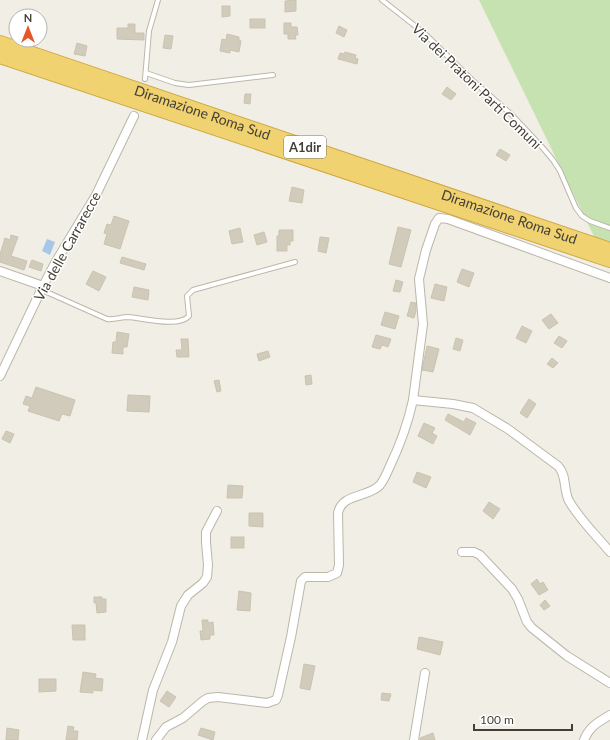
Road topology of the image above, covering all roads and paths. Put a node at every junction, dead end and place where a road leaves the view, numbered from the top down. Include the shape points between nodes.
1 (158, 0) edge
2 (382, 0) edge
3 (0, 43) edge
4 (0, 56) edge
5 (146, 73) junction
6 (273, 75) dead end
7 (145, 79) dead end
8 (134, 116) dead end
9 (610, 228) edge
10 (610, 250) edge
11 (610, 260) edge
12 (294, 262) dead end
13 (0, 271) edge
14 (610, 278) edge
15 (43, 288) junction
16 (0, 376) edge
17 (413, 400) junction
18 (217, 511) dead end
19 (462, 552) dead end
20 (610, 552) edge
21 (425, 673) dead end
22 (610, 683) edge
23 (610, 715) edge
24 (142, 740) edge
25 (156, 740) edge
26 (414, 740) edge
27 (584, 740) edge

1 - 5 lane via 150,25
2 - 9 lane, Via dei Pratoni Parti Comuni via 424,33 512,115 542,147 560,170 582,216
3 - 10 highway, Diramazione Roma Sud / A1dir
4 - 11 highway, Diramazione Roma Sud / A1dir
5 - 6 lane via 189,85
5 - 7 lane
8 - 15 street, Via delle Carrarecce via 96,194
12 - 15 lane via 192,291 187,297 187,319 178,321 129,317 107,319
13 - 15 street
14 - 17 street via 448,219 439,218 434,224 420,276 423,324
15 - 16 street, Via delle Carrarecce
17 - 20 street via 460,404 473,408 508,429 558,466 563,474 569,501
17 - 25 street via 405,430 382,482 372,491 342,503 338,513 337,573 328,577 305,577 301,581 276,700 267,703 208,698 183,718 166,727
18 - 24 street via 206,532 207,577 188,595 181,606 172,642 154,690
19 - 22 street via 480,555 509,584 527,622 536,632
21 - 26 street
23 - 27 street via 590,728

